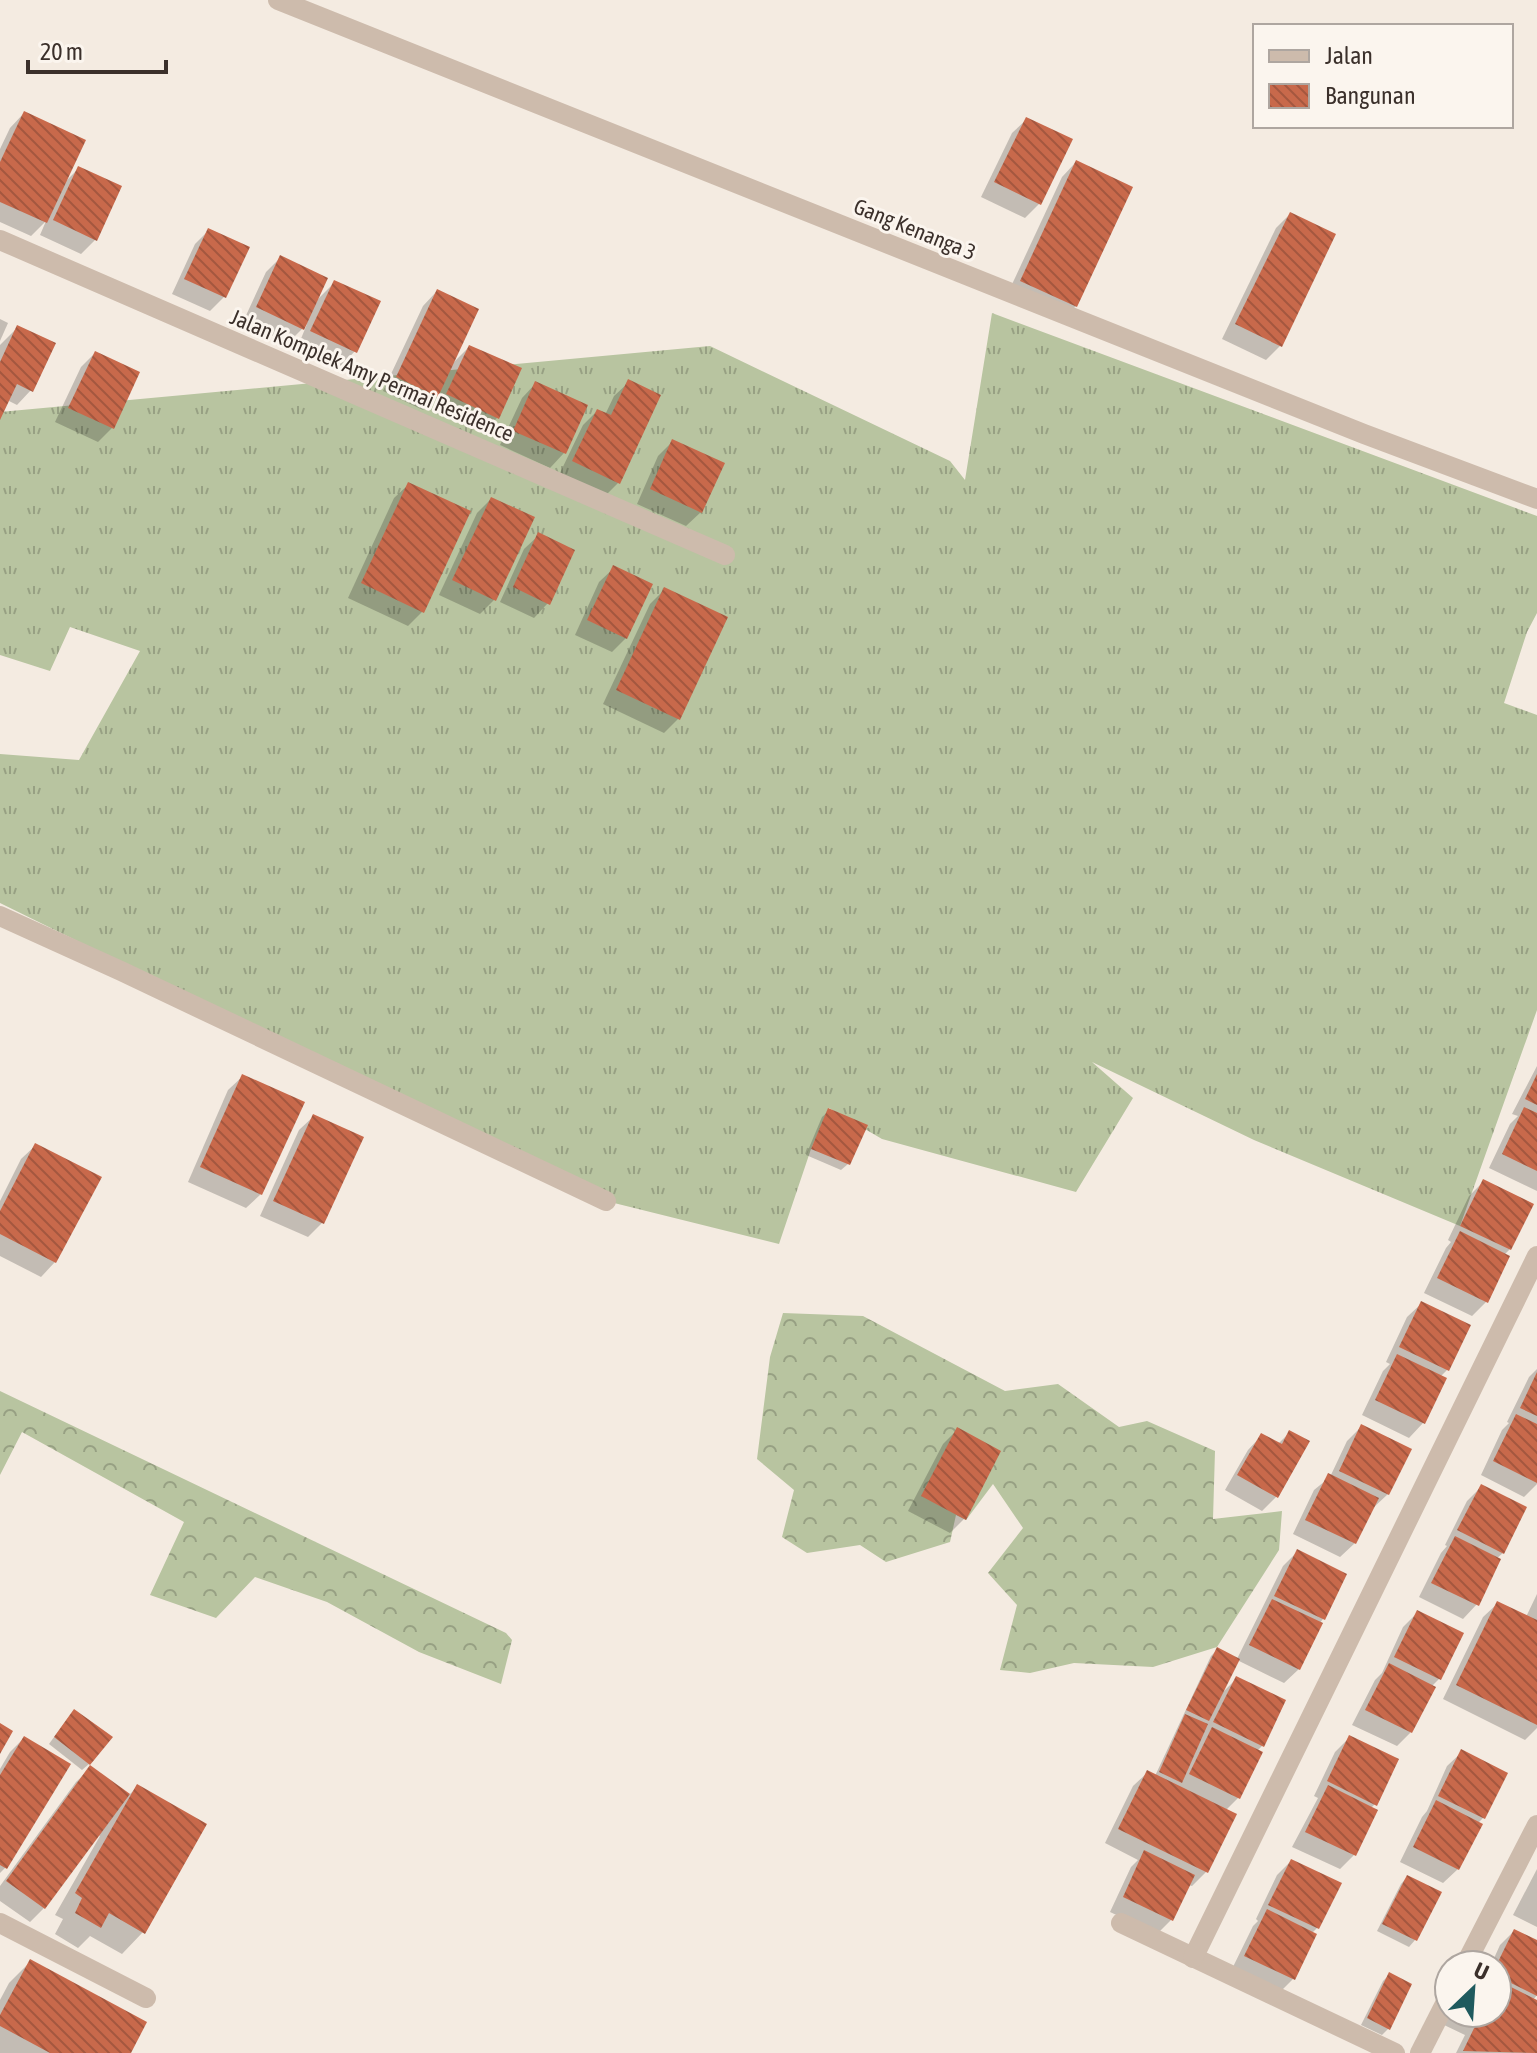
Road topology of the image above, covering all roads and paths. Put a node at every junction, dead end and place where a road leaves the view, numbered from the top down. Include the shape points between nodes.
1 (278, 0) edge
2 (0, 240) edge
3 (1537, 499) edge
4 (725, 555) dead end
5 (0, 916) edge
6 (606, 1201) dead end
7 (1537, 1256) edge
8 (1537, 1825) edge
9 (0, 1923) edge
10 (1121, 1923) dead end
11 (1473, 1949) edge
12 (1193, 1958) junction
13 (146, 1998) dead end
14 (1433, 2027) edge
15 (1395, 2053) edge
16 (1420, 2053) edge

1 - 3 street, Gang Kenanga 3
2 - 4 street, Jalan Komplek Amy Permai Residence
5 - 6 street
7 - 12 street
8 - 11 street
9 - 13 street
10 - 12 street
12 - 15 street
14 - 16 street

